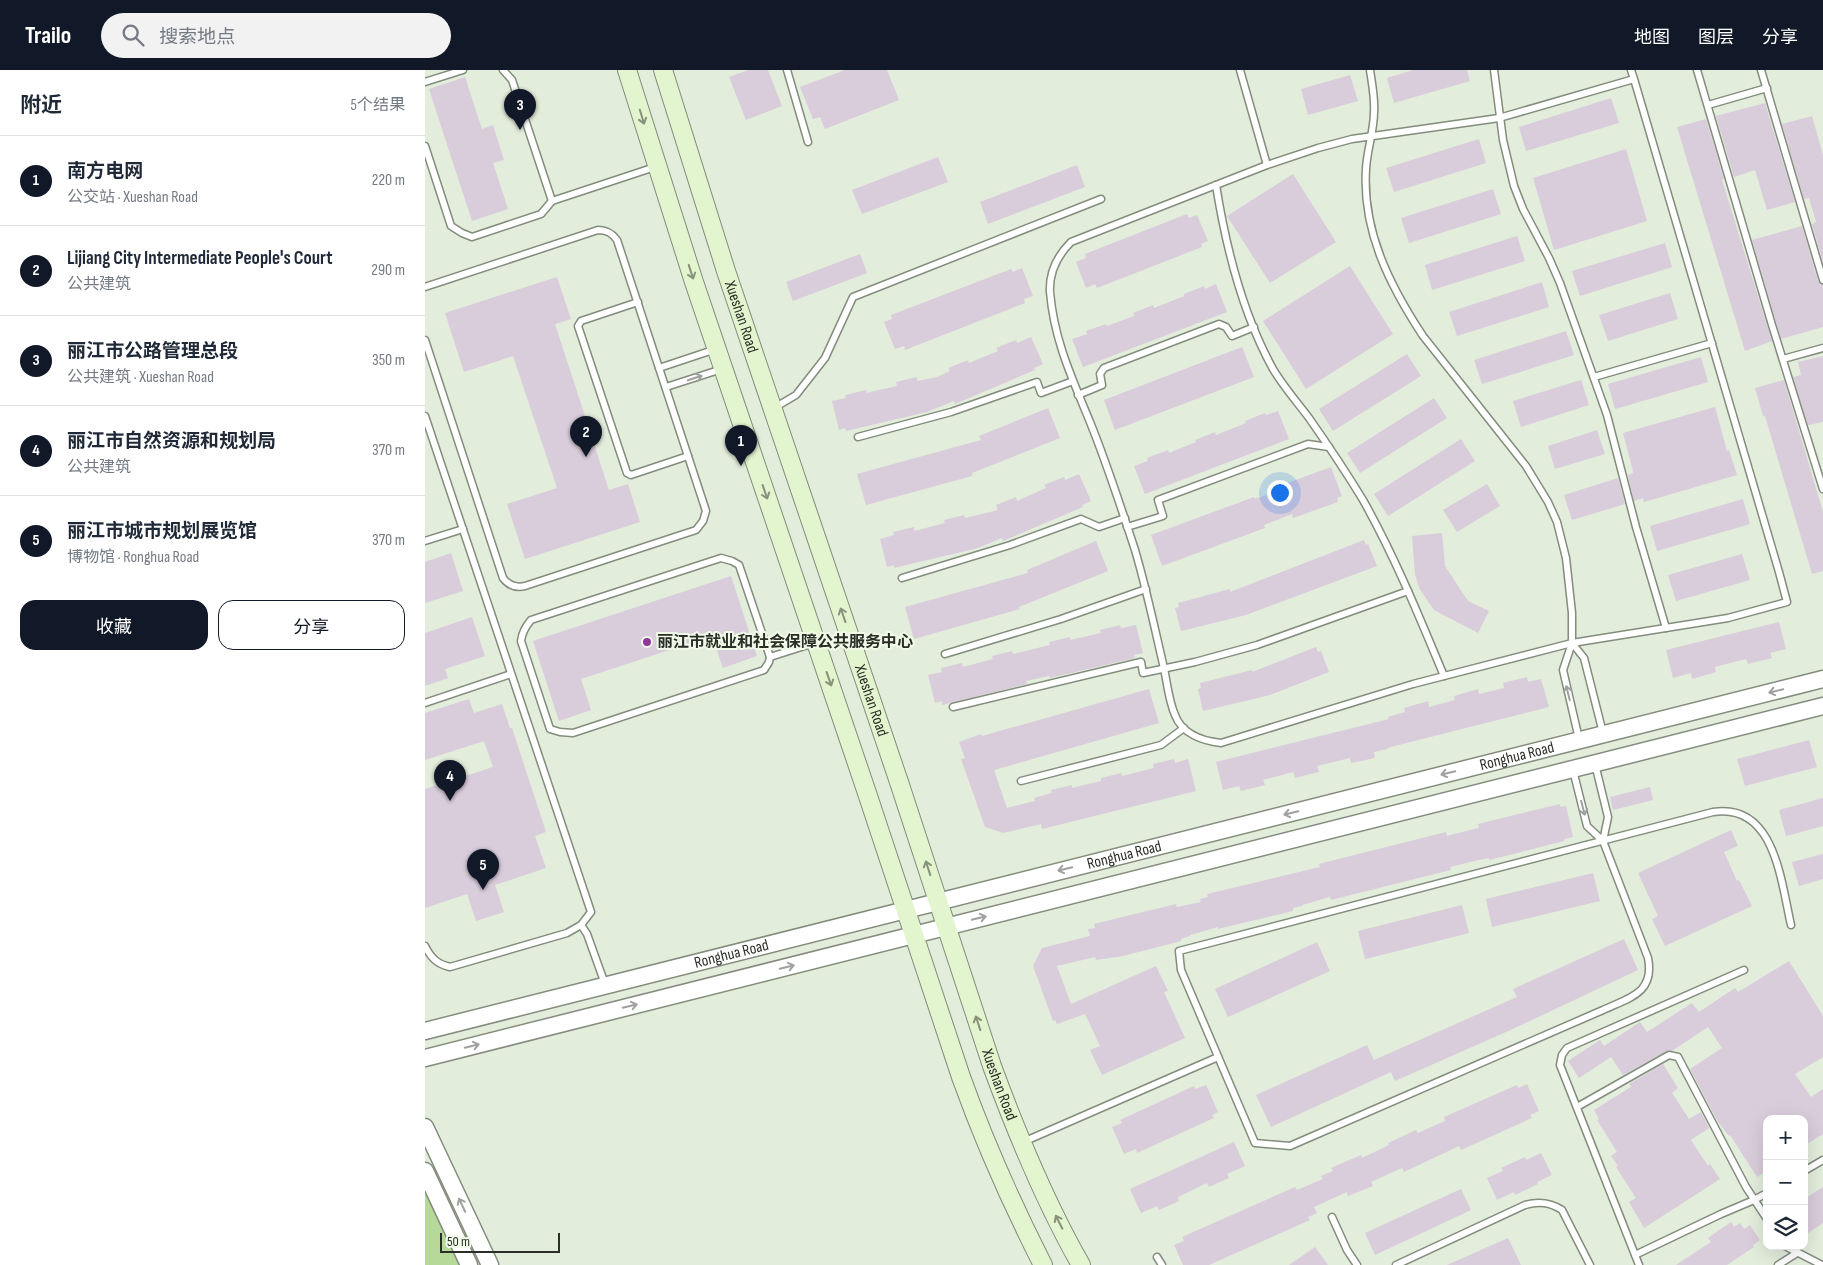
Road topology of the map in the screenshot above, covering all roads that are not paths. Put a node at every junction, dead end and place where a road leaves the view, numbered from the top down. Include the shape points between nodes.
1 (463, 70) edge
2 (503, 70) edge
3 (627, 70) edge
4 (663, 70) edge
5 (787, 70) edge
6 (1239, 70) edge
7 (1370, 70) edge
8 (1494, 70) edge
9 (1631, 70) edge
10 (1697, 70) edge
11 (1761, 70) edge
12 (1634, 79) junction
13 (425, 82) edge
14 (1767, 88) junction
15 (1708, 105) junction
16 (1499, 118) junction
17 (1371, 136) junction
18 (808, 142) dead end
19 (425, 146) edge
20 (1267, 165) junction
21 (657, 167) junction
22 (1216, 185) junction
23 (1101, 199) dead end
24 (553, 201) junction
25 (1823, 280) edge
26 (425, 287) edge
27 (638, 302) junction
28 (1254, 327) junction
29 (425, 340) edge
30 (1712, 343) junction
31 (1823, 348) edge
32 (717, 349) junction
33 (1783, 359) junction
34 (659, 368) junction
35 (723, 368) junction
36 (1594, 377) junction
37 (1073, 381) junction
38 (666, 387) junction
39 (1079, 395) junction
40 (773, 408) junction
41 (425, 416) edge
42 (858, 437) dead end
43 (1329, 447) junction
44 (688, 456) junction
45 (1823, 489) edge
46 (1125, 518) junction
47 (1127, 527) junction
48 (463, 529) junction
49 (425, 542) edge
50 (902, 578) dead end
51 (1146, 589) junction
52 (1408, 591) junction
53 (1666, 628) junction
54 (817, 642) junction
55 (1572, 643) junction
56 (945, 654) dead end
57 (770, 657) junction
58 (1164, 668) junction
59 (511, 674) junction
60 (1444, 676) junction
61 (1823, 679) edge
62 (425, 703) edge
63 (1823, 706) edge
64 (953, 707) dead end
65 (1184, 728) junction
66 (1603, 734) junction
67 (1580, 740) junction
68 (1595, 763) junction
69 (1573, 769) junction
70 (1021, 781) dead end
71 (1603, 841) junction
72 (938, 901) junction
73 (906, 910) junction
74 (581, 925) junction
75 (947, 926) junction
76 (1791, 926) dead end
77 (914, 935) junction
78 (425, 946) edge
79 (1744, 970) dead end
80 (606, 985) junction
81 (425, 1031) edge
82 (1218, 1057) junction
83 (425, 1058) edge
84 (1577, 1107) junction
85 (425, 1127) edge
86 (1022, 1142) junction
87 (1823, 1160) edge
88 (1808, 1169) edge
89 (425, 1172) edge
90 (1763, 1195) edge
91 (1754, 1200) junction
92 (1763, 1213) edge
93 (1332, 1217) dead end
94 (1792, 1250) edge
95 (1797, 1253) junction
96 (1635, 1255) junction
97 (1157, 1257) dead end
98 (469, 1265) edge
99 (490, 1265) edge
100 (1043, 1265) edge
101 (1081, 1265) edge
102 (1162, 1265) edge
103 (1357, 1265) edge
104 (1396, 1265) edge
105 (1590, 1265) edge
106 (1639, 1265) edge
107 (1778, 1265) edge
108 (1822, 1265) edge

1 - 13 lane
2 - 24 lane via 512,80
3 -> 21 main road, Xueshan Road
4 - 40 main road, Xueshan Road
5 - 18 lane
6 - 20 lane
7 - 17 lane via 1374,114
8 - 16 lane
9 - 12 lane
10 - 15 lane
11 - 14 lane
12 - 16 lane
12 - 30 lane
14 - 15 lane
14 - 25 lane
15 - 33 lane
16 - 17 lane
16 - 36 lane via 1508,162 1523,209 1560,283
17 - 20 lane via 1352,138
17 - 55 lane via 1366,168 1367,202 1380,257 1398,296 1419,330 1526,466 1548,502 1566,558
19 - 24 lane via 451,226 462,233 472,237 541,214
20 - 22 lane
21 - 24 lane
21 -> 32 main road, Xueshan Road
22 - 28 lane via 1228,247
22 - 37 lane via 1071,242 1063,250 1053,268 1050,295 1065,362
23 - 40 lane via 853,297 825,358 796,396
26 - 27 lane via 604,230 617,240
27 - 34 lane
27 - 44 lane via 581,321 578,326 627,474
28 - 39 lane via 1232,336 1226,327 1219,324 1104,368 1100,374 1102,385
28 - 43 lane via 1274,370
29 - 44 lane via 503,578 515,586 525,586 696,530 707,511
30 - 36 lane
30 - 53 lane via 1787,602 1728,618
31 - 33 lane
32 - 34 lane
32 - 35 main road, Xueshan Road
33 - 45 lane
34 - 38 lane
38 -> 35 lane
35 -> 54 main road, Xueshan Road
36 - 53 lane
37 - 39 lane
37 - 42 lane via 1041,394 1037,382 951,412
38 - 44 lane
39 - 46 lane
72 -> 40 main road, Xueshan Road
41 - 48 lane
43 - 47 lane via 1308,444 1157,500 1163,516
43 - 52 lane via 1381,534
46 - 47 lane
46 - 50 lane via 1099,526 1081,519
47 - 51 lane
48 - 49 lane
48 - 59 lane
51 - 56 lane
51 - 58 lane
52 - 58 lane via 1257,645
52 - 60 lane
53 - 55 lane
54 - 57 lane
54 -> 73 main road, Xueshan Road
55 - 60 lane
55 - 66 lane via 1584,658
67 -> 55 lane via 1563,670
57 - 57 lane via 739,565 721,558 531,620 524,629 521,642 550,729 567,733 760,672 767,667
58 - 64 lane via 1143,673 1141,662
58 - 65 lane via 1175,716
59 - 62 lane
59 - 74 lane via 591,912
60 - 65 lane via 1221,743 1200,738
61 -> 66 street, Ronghua Road
63 - 68 street, Ronghua Road
65 - 70 lane via 1161,745
66 - 67 street, Ronghua Road
67 -> 72 street, Ronghua Road
68 - 69 street, Ronghua Road
68 - 71 lane via 1608,817
69 -> 71 lane via 1587,826
75 -> 69 street, Ronghua Road
71 - 76 lane via 1713,812 1744,815 1756,824 1771,847
71 - 82 lane via 1179,950 1181,970
71 - 82 lane via 1648,958 1649,973 1641,992 1290,1146 1255,1143
72 - 73 street, Ronghua Road
72 - 75 main road, Xueshan Road
73 - 77 main road, Xueshan Road
73 - 80 street, Ronghua Road
74 - 78 lane via 567,933 450,967 437,963
74 - 80 lane
75 - 77 street, Ronghua Road
86 -> 75 main road, Xueshan Road via 992,1066
83 -> 77 street, Ronghua Road
77 - 100 main road, Xueshan Road via 975,1116 1008,1195
79 - 84 lane via 1567,1048 1560,1065
80 - 81 street, Ronghua Road
82 - 86 lane
84 - 91 lane via 1669,1055 1678,1057
84 - 96 lane
99 -> 85 street
101 -> 86 main road, Xueshan Road
87 - 88 lane
89 - 98 street
90 - 91 lane
91 - 92 lane
91 - 96 lane
93 - 103 lane
94 - 95 lane
95 - 107 lane
95 - 108 lane
96 - 106 lane
97 - 102 lane
104 - 105 lane via 1525,1205 1543,1202 1562,1210

